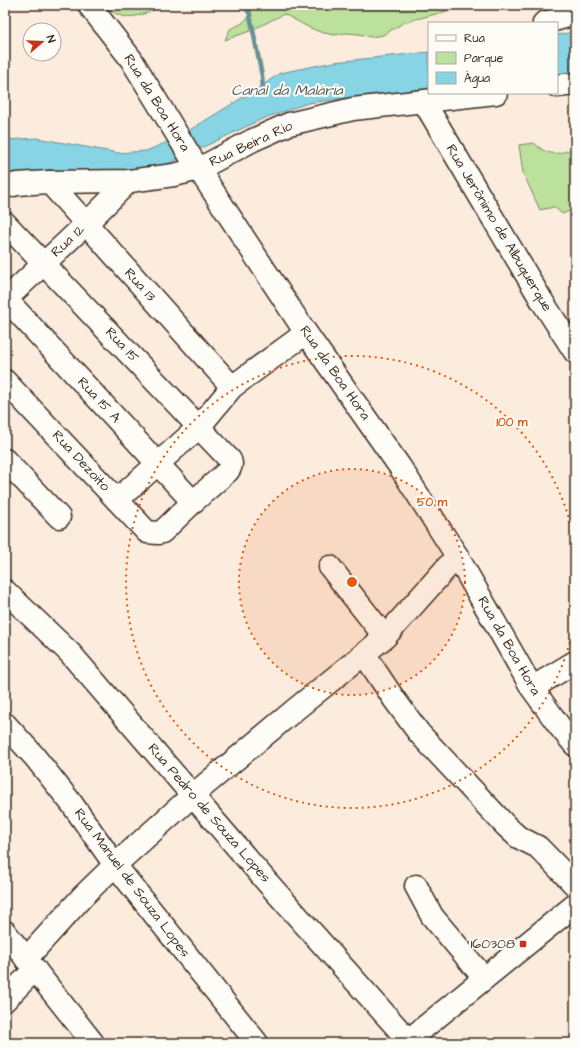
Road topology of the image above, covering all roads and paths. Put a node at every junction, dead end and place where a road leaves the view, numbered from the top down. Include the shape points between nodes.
1 (89, 5) edge
2 (575, 14) edge
3 (547, 22) edge
4 (575, 84) edge
5 (558, 86) edge
6 (488, 94) edge
7 (424, 102) junction
8 (196, 164) junction
9 (129, 181) junction
10 (49, 182) junction
11 (5, 187) edge
12 (5, 223) edge
13 (86, 224) junction
14 (44, 263) junction
15 (5, 299) edge
16 (306, 333) junction
17 (575, 352) edge
18 (5, 381) edge
19 (232, 387) junction
20 (199, 427) junction
21 (5, 460) edge
22 (158, 463) junction
23 (117, 500) junction
24 (193, 502) junction
25 (59, 517) dead end
26 (457, 556) junction
27 (330, 567) dead end
28 (5, 591) edge
29 (385, 638) junction
30 (364, 654) junction
31 (575, 662) edge
32 (532, 688) junction
33 (5, 724) edge
34 (575, 744) edge
35 (193, 795) junction
36 (115, 864) junction
37 (416, 886) dead end
38 (575, 886) edge
39 (575, 905) edge
40 (5, 932) edge
41 (30, 964) junction
42 (484, 978) junction
43 (5, 1000) edge
44 (406, 1042) edge
45 (94, 1043) edge
46 (257, 1043) edge

1 - 8 street, Rua da Boa Hora via 131,59
2 - 3 street
4 - 5 street
6 - 7 street, Rua Beira Rio
7 - 8 street, Rua Beira Rio via 353,109 289,124
7 - 17 street, Rua Jerônimo de Albuquerque
8 - 9 street, Rua Beira Rio via 174,175
8 - 16 street, Rua da Boa Hora
9 - 10 street, Rua Beira Rio
9 - 13 street, Rua 12
10 - 11 street, Rua Beira Rio
10 - 13 street, Rua 13
12 - 14 street, Rua 15
13 - 14 street, Rua 12
13 - 19 street, Rua 13
14 - 15 street, Rua 12
14 - 20 street, Rua 15
15 - 22 street, Rua 15 A
16 - 19 street
16 - 26 street, Rua da Boa Hora via 400,467
18 - 23 street, Rua Dezoito
19 - 20 street
20 - 22 street
20 - 24 street, Rua 15 via 231,463 228,471
21 - 25 street
22 - 23 street
22 - 24 street, Rua 15 A
23 - 24 street, Rua Dezoito via 147,532 158,533
26 - 29 street
26 - 32 street, Rua da Boa Hora
27 - 29 street
28 - 35 street, Rua Pedro de Souza Lopes via 70,653
29 - 30 street
30 - 35 street
30 - 38 street via 419,734 518,838 538,847
31 - 32 street
32 - 34 street, Rua da Boa Hora
33 - 36 street, Rua Manuel de Souza Lopes via 72,804
35 - 36 street
35 - 44 street, Rua Pedro de Souza Lopes via 333,954
36 - 41 street via 83,896
36 - 46 street, Rua Manuel de Souza Lopes
37 - 42 street via 432,916
39 - 42 street
40 - 41 street
41 - 43 street
41 - 45 street
42 - 44 street

